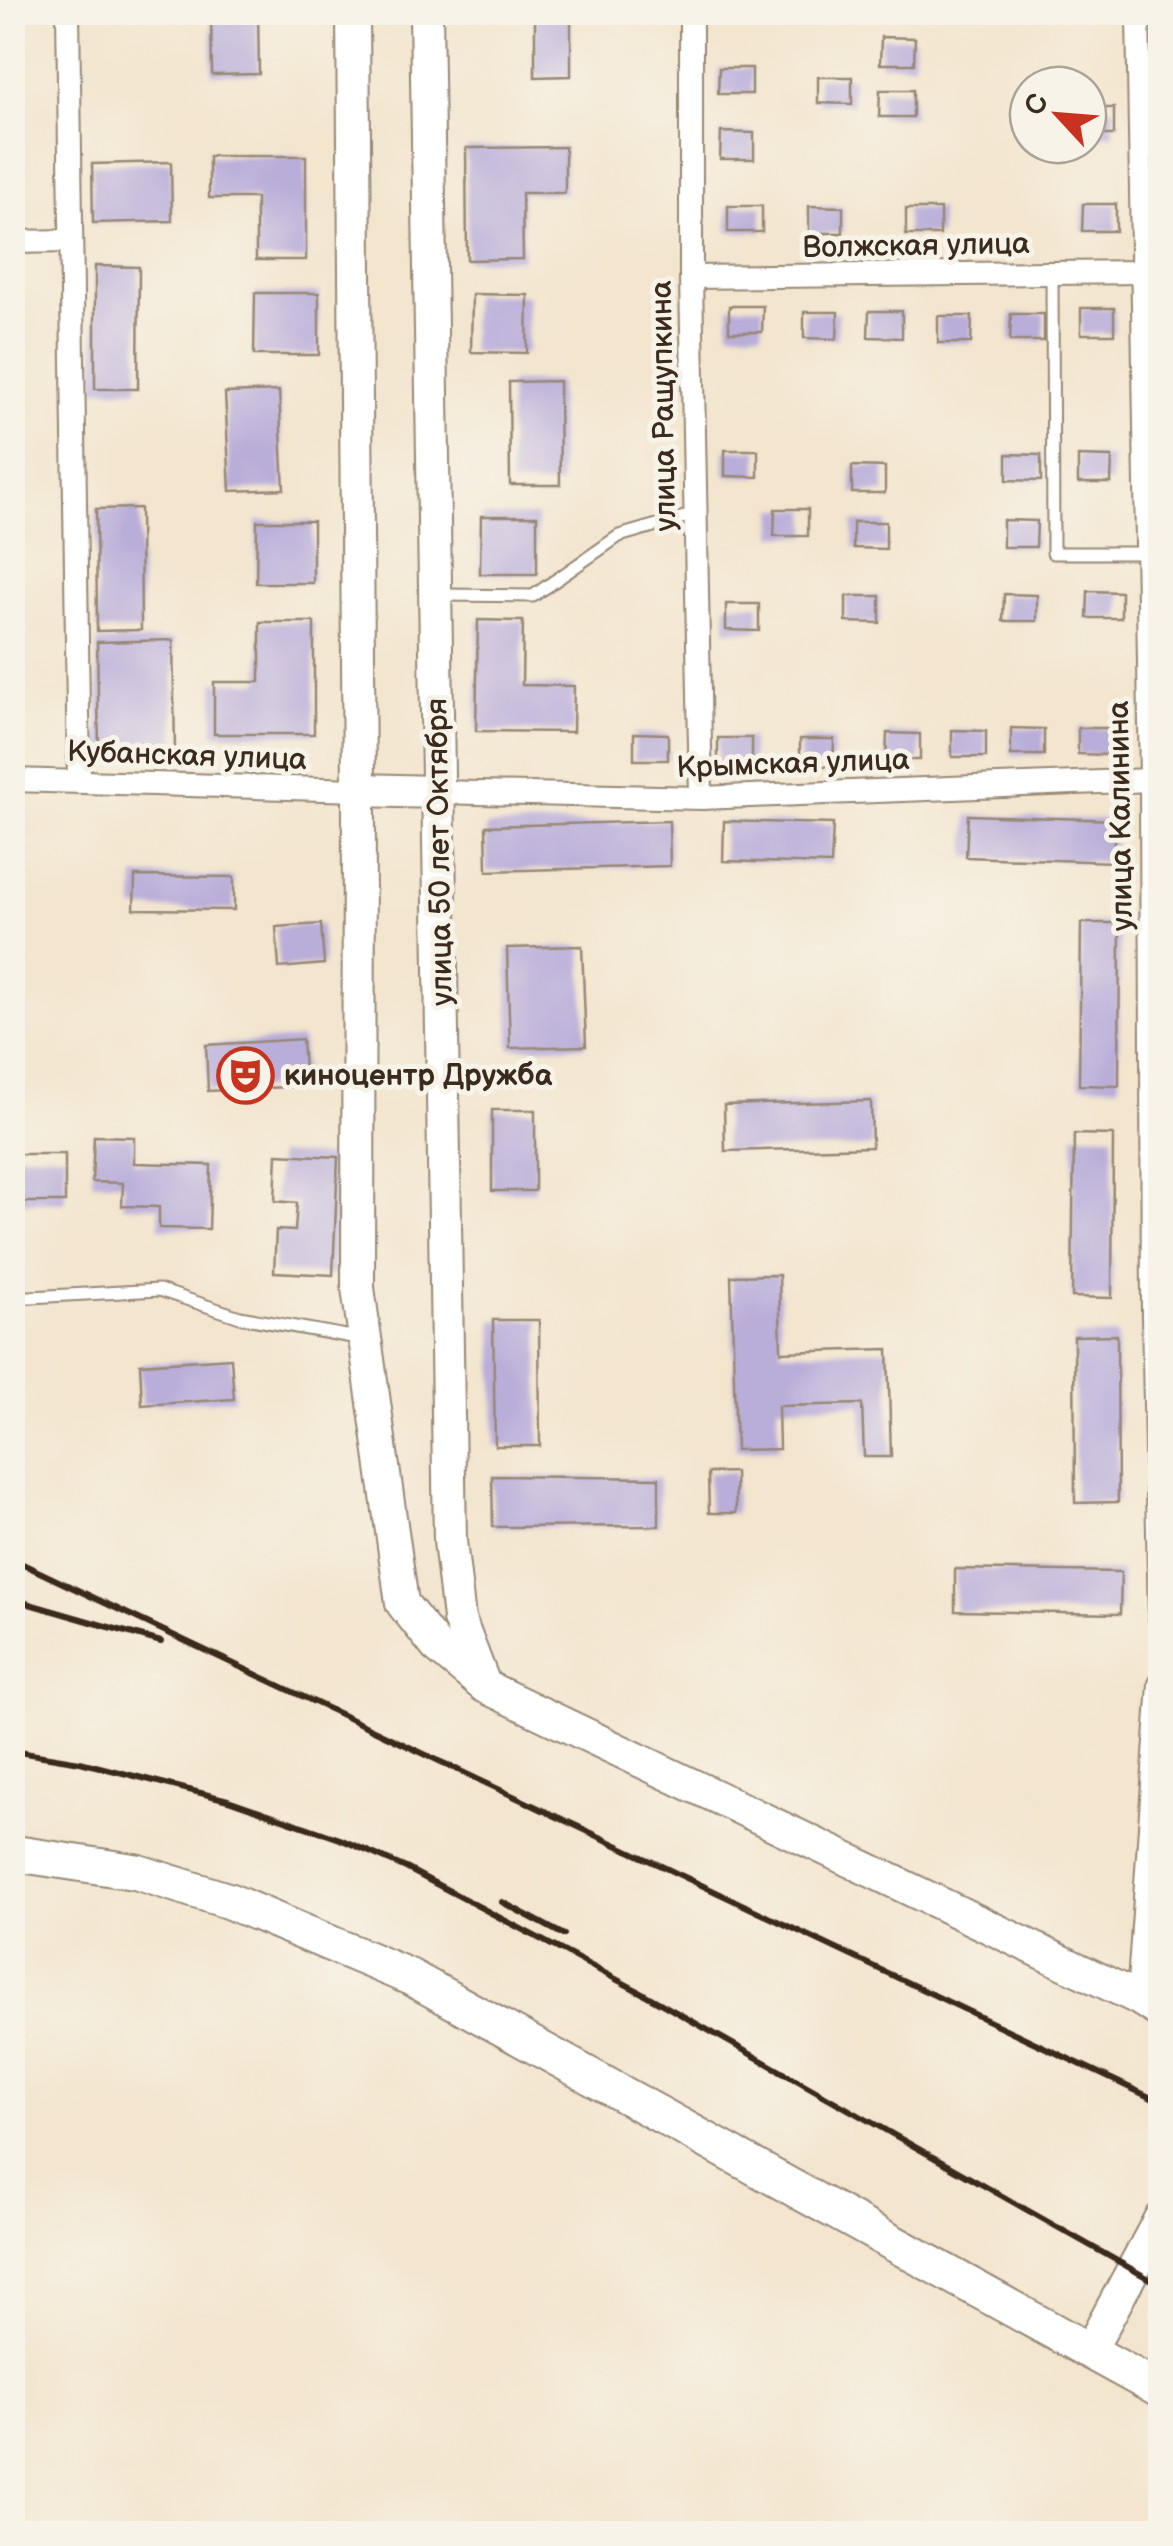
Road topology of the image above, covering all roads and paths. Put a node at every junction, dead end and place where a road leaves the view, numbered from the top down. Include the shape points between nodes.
1 (68, 12) edge
2 (353, 12) edge
3 (426, 12) edge
4 (690, 12) edge
5 (1138, 12) edge
6 (71, 241) junction
7 (12, 242) edge
8 (1142, 272) junction
9 (1052, 273) junction
10 (691, 277) junction
11 (695, 514) junction
12 (1146, 553) junction
13 (436, 594) junction
14 (12, 780) edge
15 (1150, 780) junction
16 (79, 782) junction
17 (359, 790) junction
18 (437, 792) junction
19 (701, 798) junction
20 (12, 1298) edge
21 (1157, 1316) edge
22 (362, 1339) junction
23 (1160, 1618) edge
24 (1160, 1684) edge
25 (484, 1686) junction
26 (12, 1853) edge
27 (1150, 2005) edge
28 (1160, 2220) edge
29 (1089, 2352) junction
30 (1160, 2390) edge

1 - 6 street
2 - 17 street
3 - 13 street, улица 50 лет Октября
4 - 10 street, улица Ращупкина
5 - 8 street, улица Калинина
6 - 7 street
6 - 16 street
8 - 9 street, Волжская улица
8 - 12 street, улица Калинина
9 - 10 street, Волжская улица
9 - 12 lane via 1053,553
10 - 11 street, улица Ращупкина
11 - 13 lane via 620,536 533,596
11 - 19 street, улица Ращупкина
12 - 15 street, улица Калинина
13 - 18 street, улица 50 лет Октября
14 - 16 street, Кубанская улица
15 - 19 street, Крымская улица
15 - 21 street, улица Калинина
16 - 17 street, Кубанская улица
17 - 18 street
17 - 22 street
18 - 19 street, Крымская улица
18 - 25 street, улица 50 лет Октября via 450,1541 459,1619
20 - 22 lane via 159,1290 240,1318
21 - 23 street, улица Калинина
22 - 25 street via 402,1603 437,1648
24 - 27 street
25 - 27 street
26 - 29 main road via 138,1872 229,1901 410,1977
28 - 29 street
29 - 30 main road

